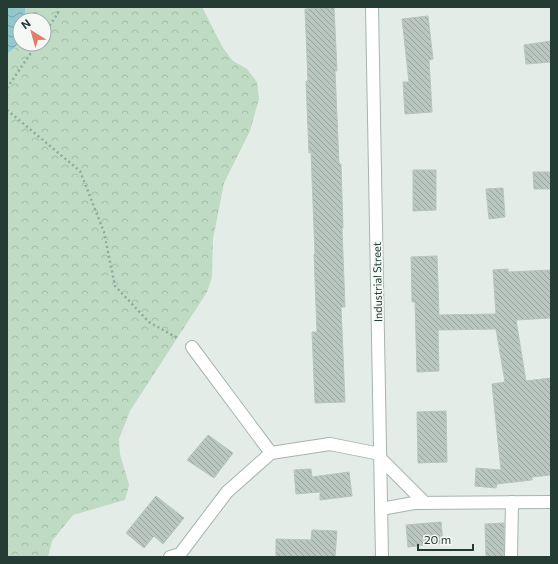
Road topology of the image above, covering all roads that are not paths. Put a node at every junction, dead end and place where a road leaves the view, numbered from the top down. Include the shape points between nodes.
1 (372, 7) edge
2 (192, 347) road end
3 (271, 453) junction
4 (380, 456) junction
5 (512, 502) junction
6 (551, 502) edge
7 (425, 503) junction
8 (381, 509) junction
9 (170, 557) edge
10 (382, 557) edge
11 (511, 557) edge

1 - 4 street, Industrial Street
2 - 3 street
3 - 4 street via 330,444
3 - 9 street via 226,492 180,554
4 - 7 street
4 - 8 street, Industrial Street
5 - 6 street
5 - 7 street
5 - 11 street
7 - 8 street
8 - 10 street, Industrial Street

